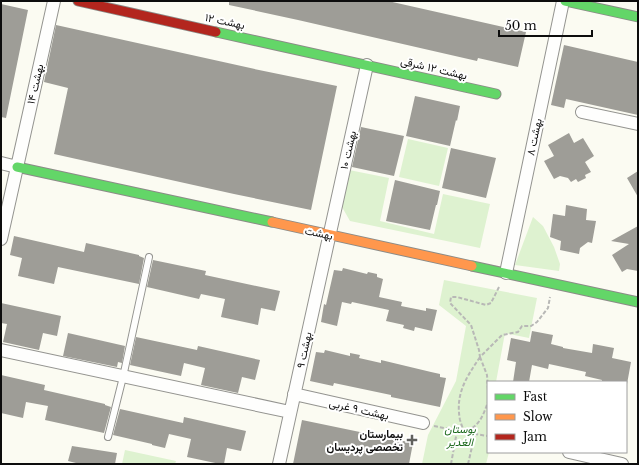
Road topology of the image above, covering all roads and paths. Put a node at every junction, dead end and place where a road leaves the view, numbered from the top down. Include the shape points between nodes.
1 (54, 1) edge
2 (78, 1) edge
3 (564, 1) edge
4 (638, 17) edge
5 (367, 65) junction
6 (496, 94) dead end
7 (582, 112) dead end
8 (638, 124) edge
9 (1, 163) edge
10 (17, 167) junction
11 (329, 235) junction
12 (1, 239) edge
13 (149, 257) dead end
14 (506, 273) junction
15 (553, 284) junction
16 (638, 302) edge
17 (1, 350) edge
18 (480, 357) junction
19 (123, 377) junction
20 (487, 381) edge
21 (294, 394) junction
22 (487, 405) edge
23 (290, 412) junction
24 (423, 423) joint
25 (457, 430) junction
26 (464, 432) junction
27 (475, 434) junction
28 (487, 436) edge
29 (108, 437) dead end
30 (573, 453) edge
31 (279, 464) edge
32 (451, 464) edge
33 (468, 464) edge
34 (622, 464) edge

1 - 10 street, بهشت ۱۴
2 - 5 street, بهشت ۱۲
3 - 4 street
3 - 14 street, بهشت ۸
5 - 6 street, بهشت ۱۲ شرقی
5 - 11 street, بهشت ۱۰
7 - 8 street
9 - 10 street, بهشت
10 - 11 street, بهشت
10 - 12 street, بهشت ۱۴
11 - 14 street, بهشت
11 - 21 street, بهشت ۹
13 - 19 lane
14 - 15 street, بهشت
14 - 18 path via 491,303 486,305 451,297 450,303 471,325
15 - 16 street, بهشت
15 - 18 path via 548,308 537,322 531,326 522,326 518,332 502,335
17 - 19 street
18 - 20 path
18 - 26 path via 468,375 459,399 460,422
19 - 23 street
19 - 29 lane
21 - 23 street, بهشت ۹
21 - 24 street, بهشت ۹ غربی
22 - 26 path via 482,418 472,430
23 - 31 street, بهشت ۹
24 - 25 path
25 - 26 path
25 - 32 path
26 - 27 path
27 - 28 path
27 - 33 path
30 - 34 street

